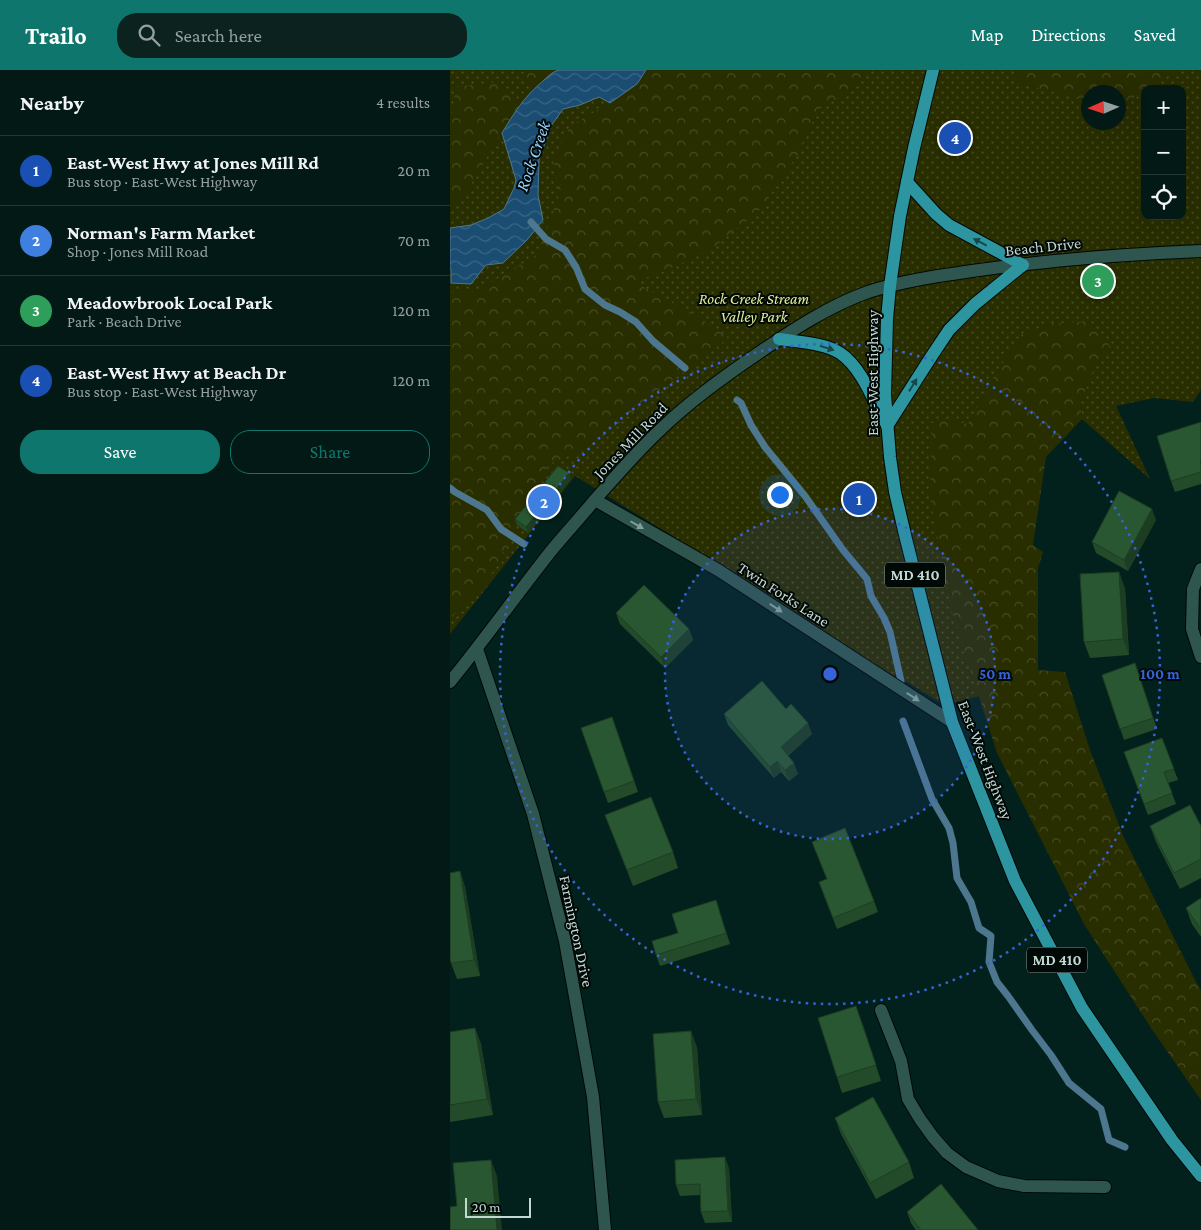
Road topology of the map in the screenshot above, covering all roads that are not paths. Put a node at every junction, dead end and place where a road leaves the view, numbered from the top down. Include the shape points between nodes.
1 (933, 70) edge
2 (907, 182) junction
3 (1201, 251) edge
4 (1023, 265) junction
5 (890, 286) junction
6 (779, 339) junction
7 (887, 426) junction
8 (595, 500) junction
9 (1201, 569) edge
10 (477, 649) junction
11 (1201, 657) edge
12 (450, 682) edge
13 (952, 722) junction
14 (881, 1010) dead end
15 (1201, 1176) edge
16 (1105, 1187) dead end
17 (605, 1230) edge

1 - 2 main road, East-West Highway / MD 410
4 -> 2 main road via 949,225
2 - 5 main road, East-West Highway / MD 410
3 - 4 street, Beach Drive
4 - 5 street, Beach Drive
7 -> 4 main road via 949,330
5 - 6 street, Jones Mill Road via 841,303
5 - 7 main road, East-West Highway / MD 410 via 885,394
6 -> 7 main road via 839,352 860,374
6 - 8 street, Jones Mill Road via 698,396 662,428
7 - 13 main road, East-West Highway / MD 410 via 895,492
8 - 10 street, Jones Mill Road
8 -> 13 street, Twin Forks Lane via 718,570
9 - 11 street via 1193,589 1192,629
10 - 12 street, Jones Mill Road
10 - 17 street, Farmington Drive via 533,814 565,941 593,1097
13 - 15 main road, East-West Highway / MD 410 via 1015,881 1082,1008 1172,1140
14 - 16 street via 901,1061 908,1099 947,1153 966,1167 998,1181 1024,1186

